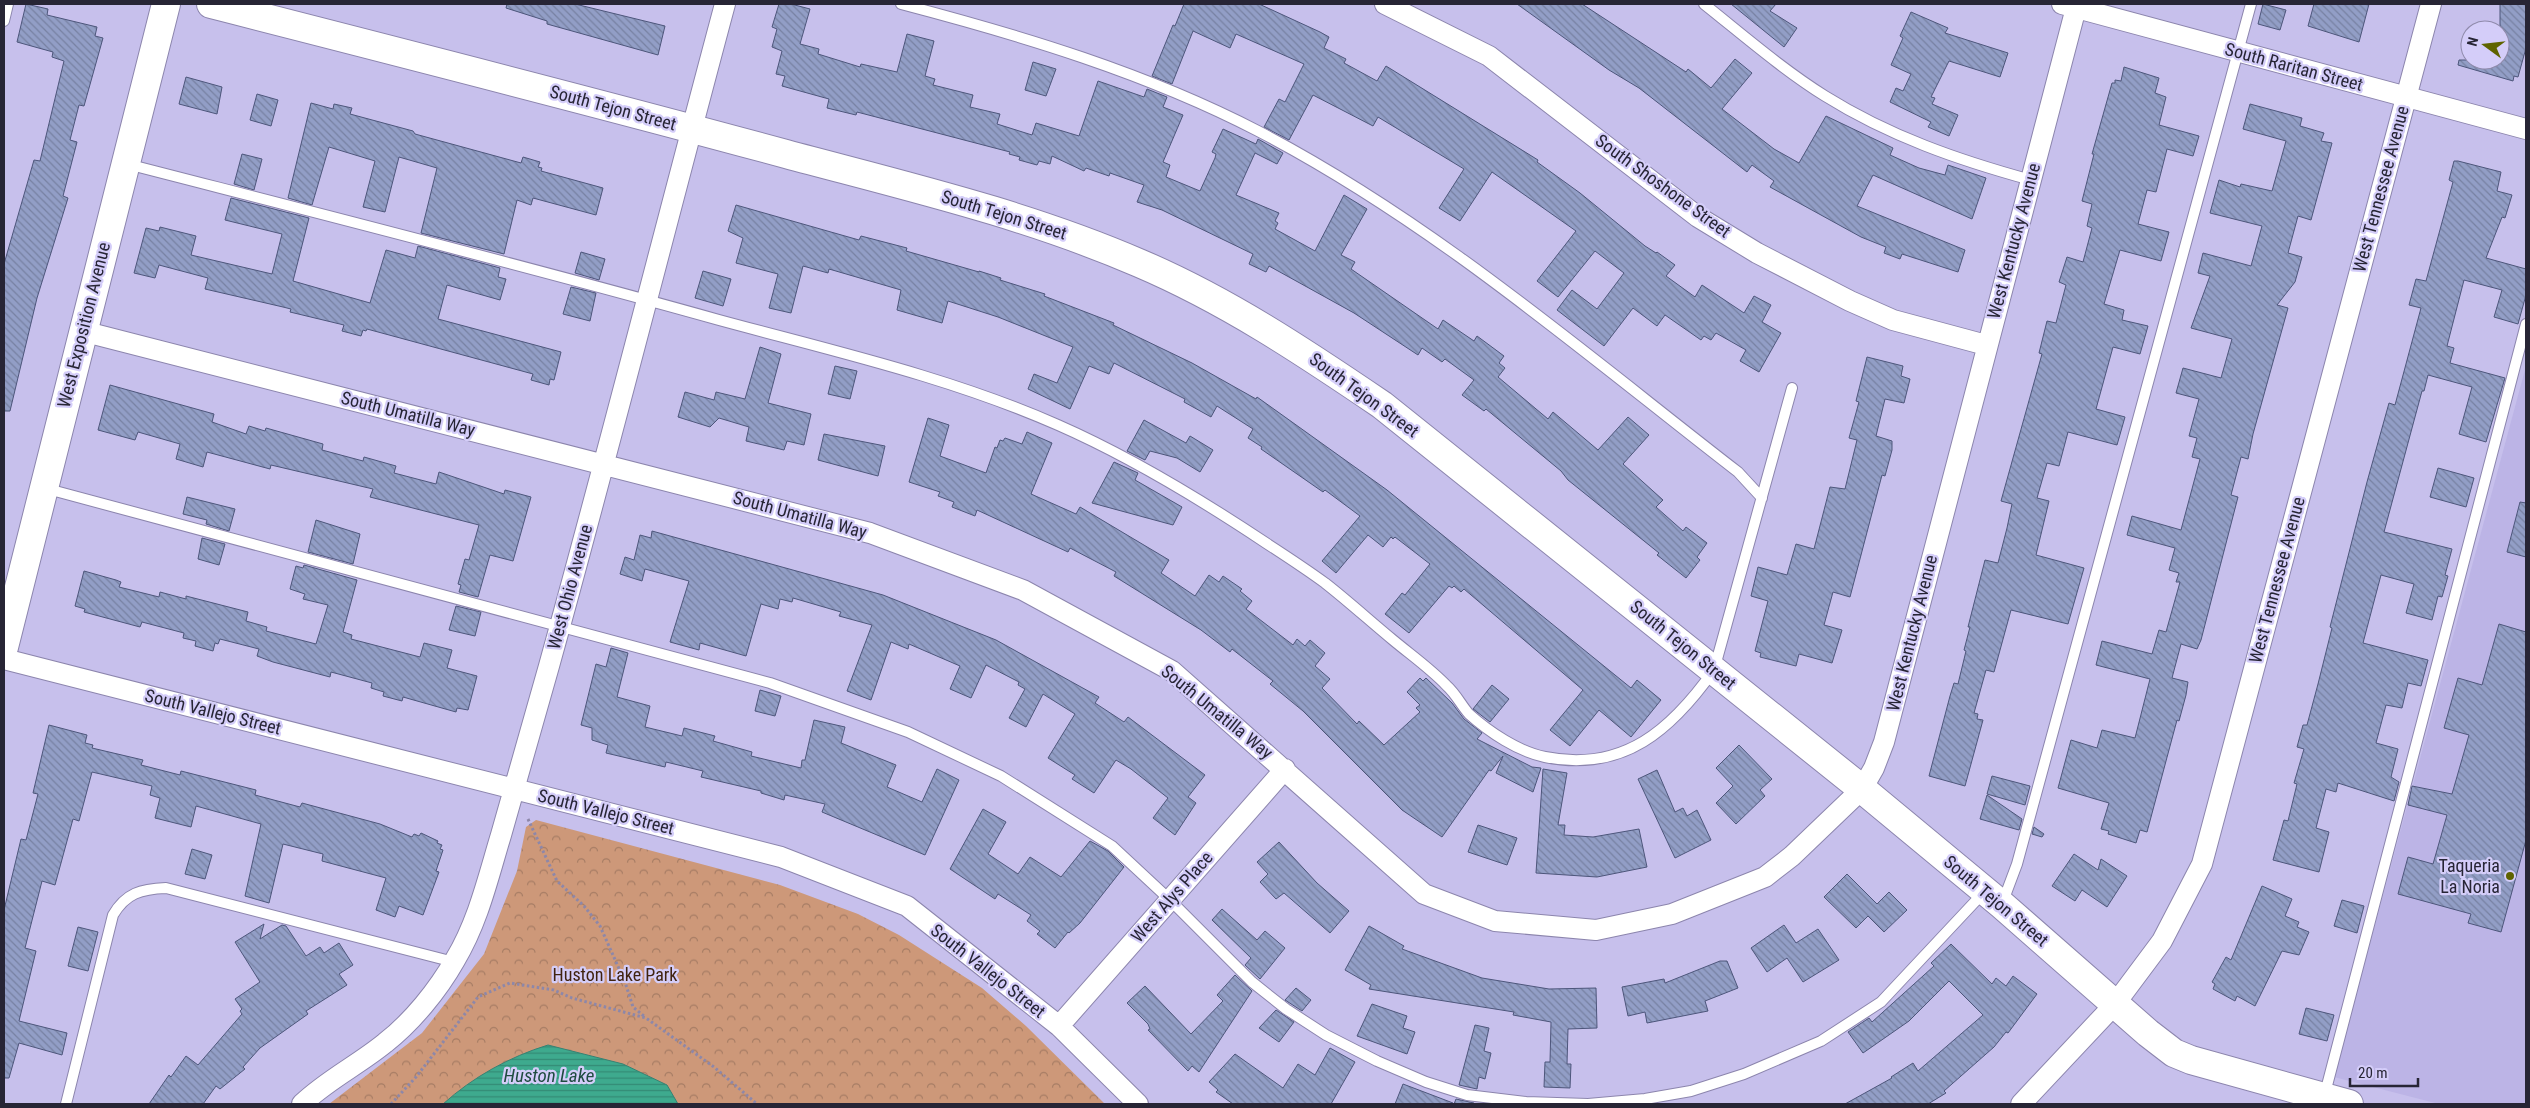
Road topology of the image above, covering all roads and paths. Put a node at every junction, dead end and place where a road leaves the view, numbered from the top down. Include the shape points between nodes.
1 (8, 4) edge
2 (166, 4) edge
3 (210, 4) edge
4 (725, 4) edge
5 (901, 4) edge
6 (1385, 4) edge
7 (1704, 4) edge
8 (2251, 4) edge
9 (2431, 4) edge
10 (2071, 5) edge
11 (4, 21) edge
12 (2238, 52) junction
13 (2406, 97) junction
14 (692, 128) junction
15 (2526, 129) edge
16 (126, 163) junction
17 (2031, 180) junction
18 (647, 300) junction
19 (2526, 324) edge
20 (82, 331) junction
21 (1986, 345) junction
22 (1792, 388) dead end
23 (604, 464) junction
24 (43, 487) junction
25 (1762, 498) junction
26 (560, 625) junction
27 (4, 647) edge
28 (4, 659) edge
29 (1714, 670) junction
30 (1285, 769) junction
31 (515, 789) junction
32 (1862, 789) junction
33 (1424, 894) joint
34 (1993, 898) junction
35 (1170, 900) junction
36 (454, 962) junction
37 (2115, 1004) junction
38 (646, 1018) junction
39 (1059, 1026) junction
40 (2336, 1101) edge
41 (66, 1104) edge
42 (302, 1104) edge
43 (391, 1104) edge
44 (757, 1104) edge
45 (1138, 1104) edge
46 (2021, 1104) edge

1 - 11 lane
2 - 16 street, West Exposition Avenue
3 - 14 street, South Tejon Street
4 - 14 street, West Ohio Avenue
5 - 25 lane via 999,30 1120,71 1203,104 1268,137 1371,197 1484,276 1738,472
6 - 21 street, South Shoshone Street via 1489,56 1698,217 1757,253 1893,320
7 - 17 lane via 1778,63 1861,117 1934,150
8 - 12 lane
9 - 13 street, West Tennessee Avenue
10 - 12 street, South Raritan Street
10 - 17 street, West Kentucky Avenue
12 - 13 street, South Raritan Street
12 - 34 lane via 2017,864
13 - 15 street, South Raritan Street
13 - 37 street, West Tennessee Avenue via 2202,864 2162,940
14 - 18 street, West Ohio Avenue
14 - 29 street, South Tejon Street via 976,205 1104,248 1214,299 1300,349 1382,405
16 - 18 lane
16 - 20 street, West Exposition Avenue
17 - 21 street, West Kentucky Avenue
18 - 23 street, West Ohio Avenue
18 - 29 lane via 945,382 1060,426 1146,469 1210,506 1324,582 1449,688 1484,726 1517,747 1539,756 1587,761 1646,743 1685,709
19 - 40 lane
20 - 23 street, South Umatilla Way
20 - 24 street, West Exposition Avenue
21 - 32 street, West Kentucky Avenue via 1884,742
22 - 25 lane
23 - 26 street, West Ohio Avenue
23 - 30 street, South Umatilla Way via 870,533 1023,590 1172,671
24 - 26 lane
24 - 27 street, West Exposition Avenue
25 - 29 lane
26 - 31 street, West Ohio Avenue
26 - 35 lane via 770,683 908,732 1001,776 1112,846
28 - 31 street, South Vallejo Street
29 - 32 street, South Tejon Street
30 - 33 street, South Umatilla Way
30 - 35 street, West Alys Place
31 - 36 street, West Ohio Avenue via 482,902
31 - 38 path via 557,881 600,926 633,1006
31 - 39 street, South Vallejo Street via 781,857 907,906
32 - 33 street, West Kentucky Avenue via 1792,856 1765,877 1672,914 1596,930 1495,921
32 - 34 street, South Tejon Street
34 - 35 lane via 1881,1002 1821,1041 1744,1074 1691,1091 1588,1104 1526,1102 1467,1094 1426,1082 1377,1061 1326,1035 1286,1009 1252,982
34 - 37 street, South Tejon Street
35 - 39 street, West Alys Place
36 - 41 lane via 166,888 134,892 120,903 113,915
36 - 42 street, West Ohio Avenue via 433,993 385,1043 318,1089
37 - 40 street, South Tejon Street via 2174,1052 2191,1060
37 - 46 street, West Tennessee Avenue
38 - 43 path via 554,990 510,983 478,997
38 - 44 path via 714,1067
39 - 45 street, South Vallejo Street

